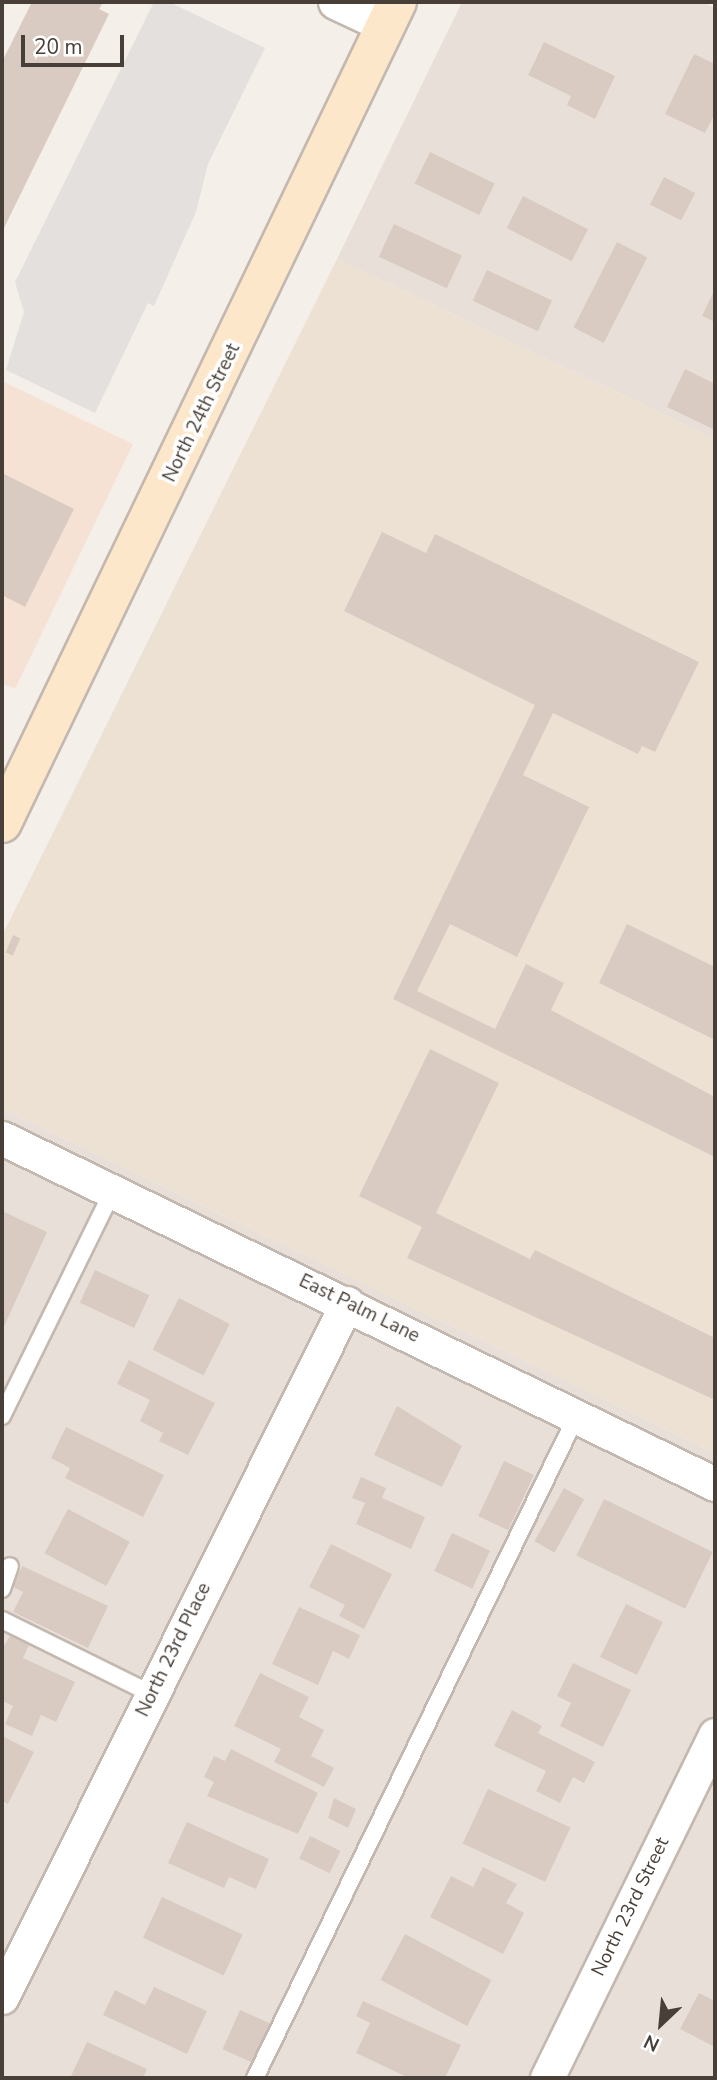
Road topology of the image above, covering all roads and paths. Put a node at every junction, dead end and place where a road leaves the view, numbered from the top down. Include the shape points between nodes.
1 (335, 2) edge
2 (392, 14) edge
3 (2, 823) edge
4 (2, 1138) edge
5 (113, 1191) junction
6 (346, 1303) junction
7 (2, 1416) edge
8 (576, 1417) junction
9 (715, 1483) edge
10 (10, 1566) dead end
11 (2, 1590) edge
12 (2, 1620) edge
13 (152, 1694) junction
14 (715, 1735) edge
15 (2, 1997) edge
16 (255, 2078) edge
17 (547, 2078) edge

1 - 2 street
2 - 3 main road, North 24th Street
4 - 5 street, East Palm Lane
5 - 6 street, East Palm Lane
5 - 7 lane
6 - 8 street, East Palm Lane
6 - 13 street, North 23rd Place
8 - 9 street, East Palm Lane
8 - 16 lane
10 - 11 lane
12 - 13 lane
13 - 15 street, North 23rd Place
14 - 17 street, North 23rd Street

